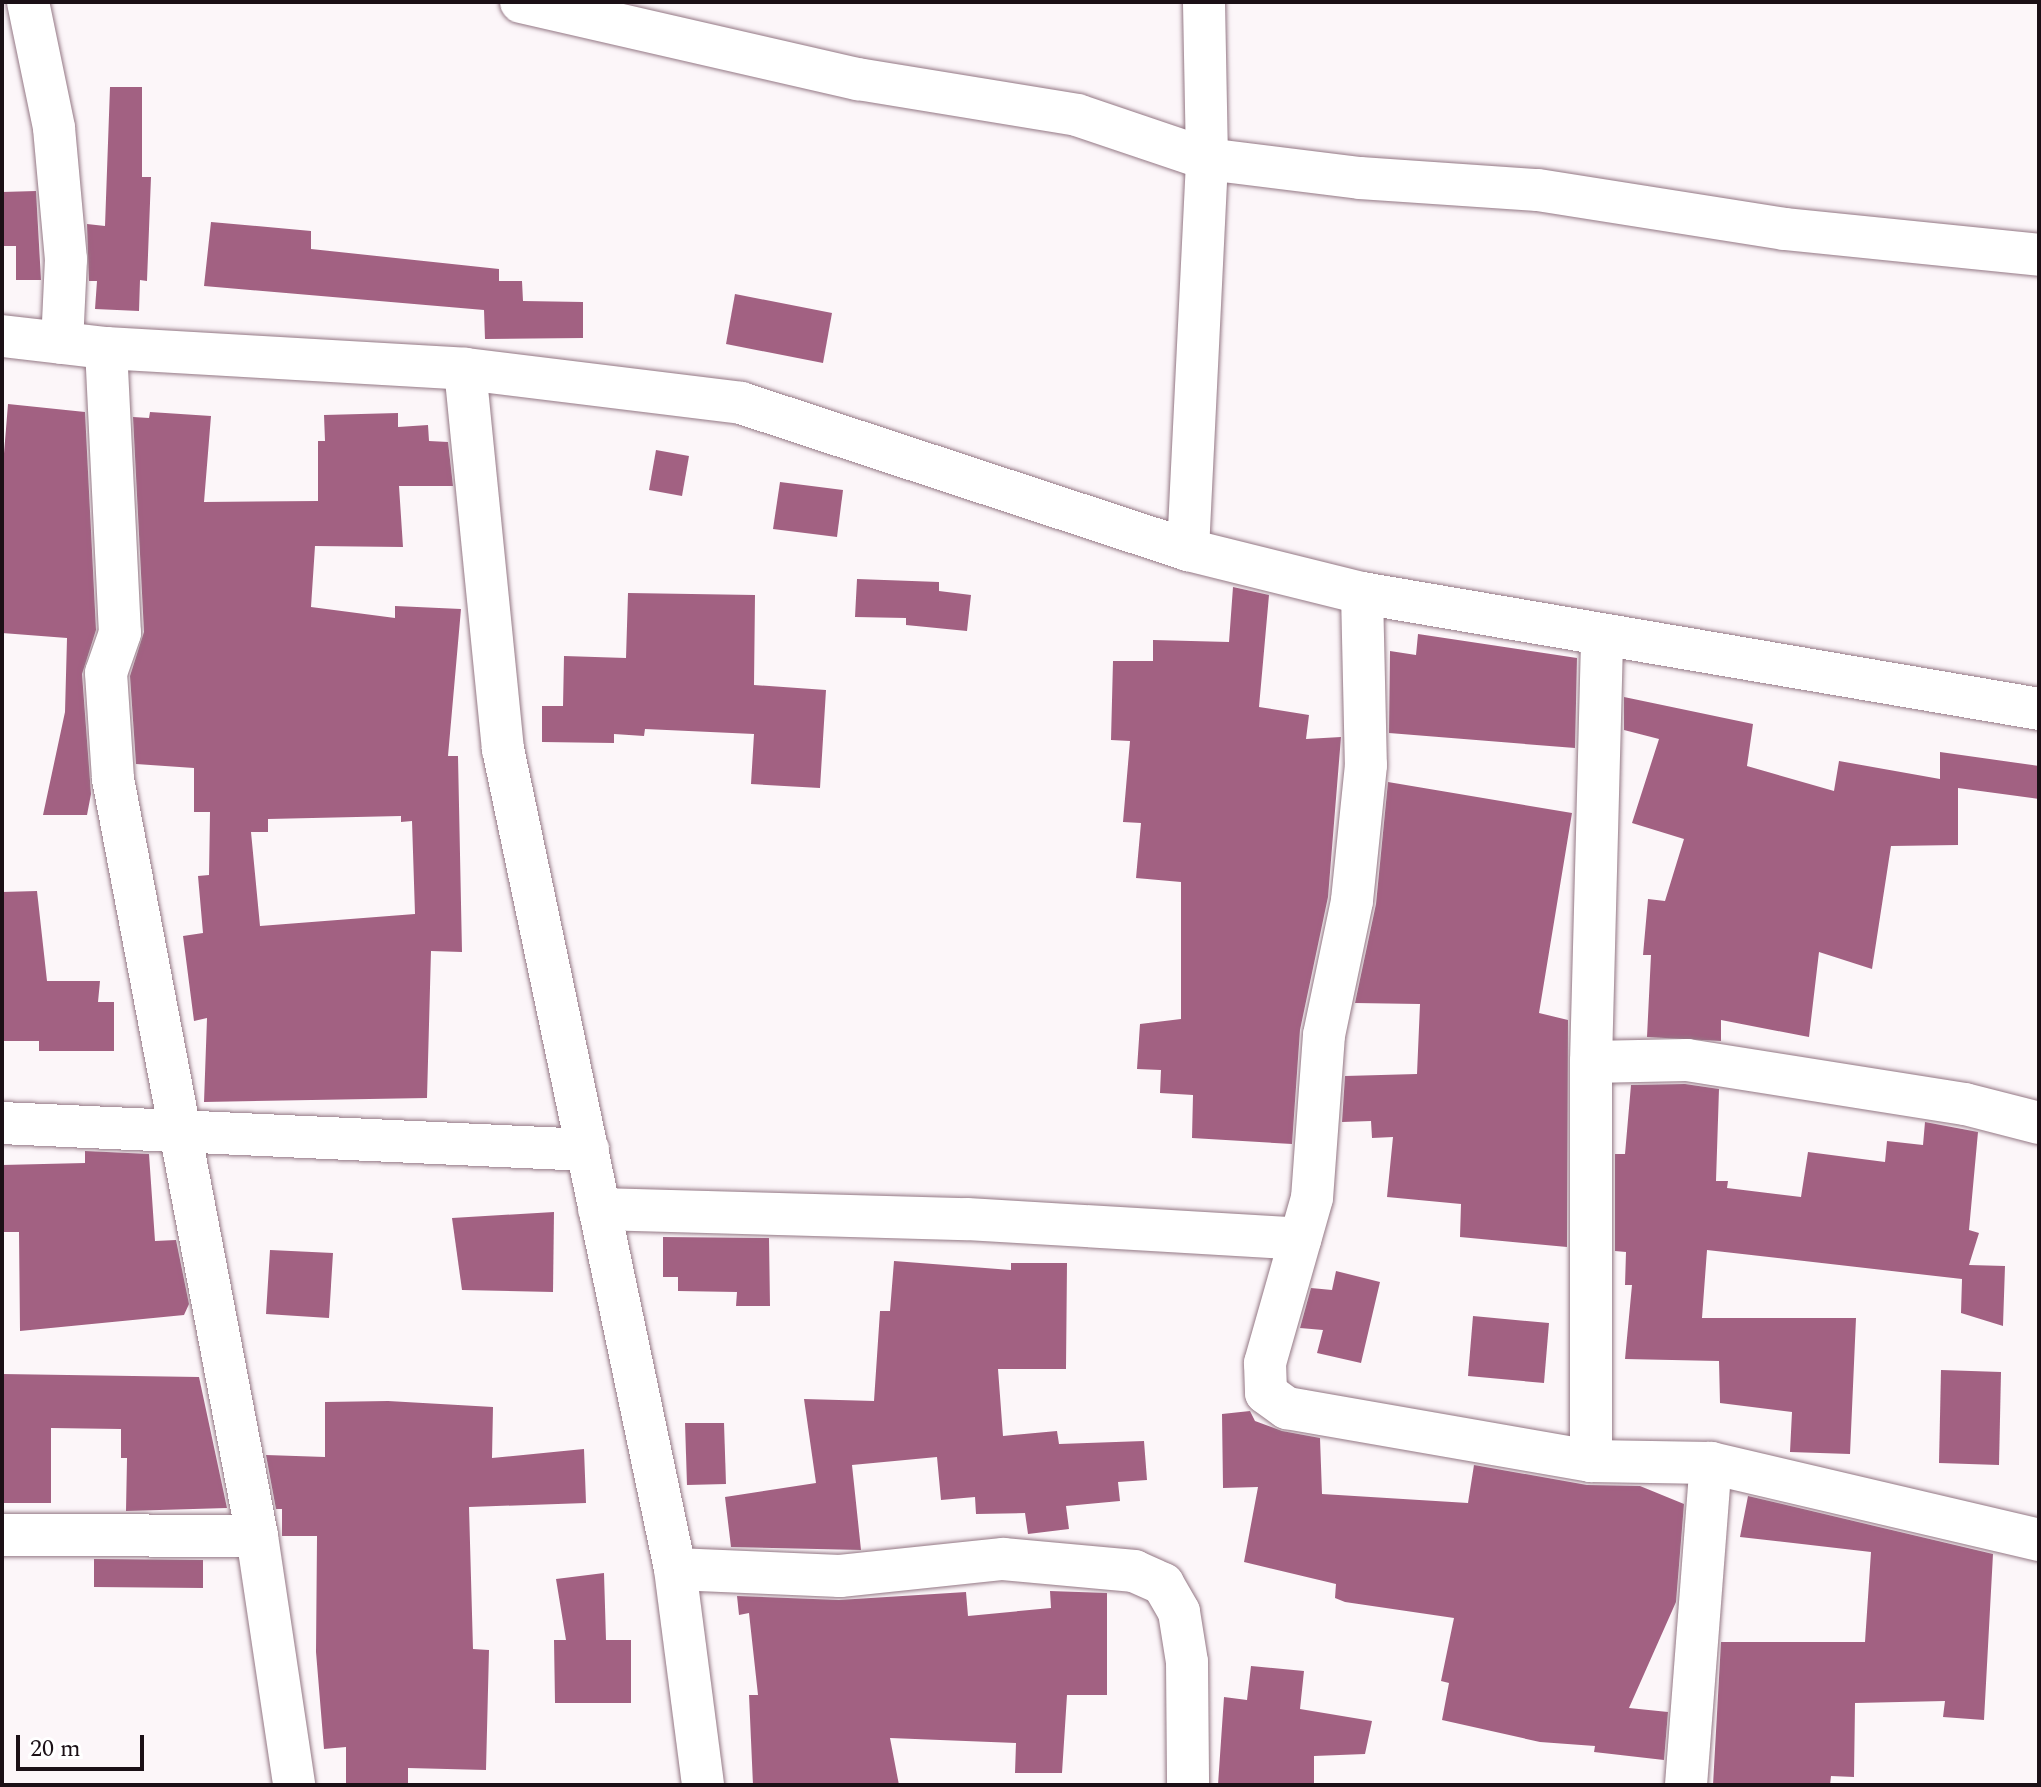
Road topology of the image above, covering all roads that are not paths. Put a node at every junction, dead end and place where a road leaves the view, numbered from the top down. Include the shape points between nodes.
1 (28, 2) edge
2 (521, 2) edge
3 (1204, 2) edge
4 (1207, 159) junction
5 (2039, 255) edge
6 (2, 336) edge
7 (62, 343) junction
8 (106, 348) junction
9 (465, 369) junction
10 (1188, 550) junction
11 (1362, 593) junction
12 (1602, 635) junction
13 (2039, 709) edge
14 (1591, 1062) junction
15 (2, 1123) edge
16 (2039, 1123) edge
17 (179, 1133) junction
18 (588, 1150) junction
19 (599, 1209) junction
20 (1300, 1239) junction
21 (1591, 1461) junction
22 (1711, 1463) junction
23 (2, 1535) edge
24 (257, 1536) junction
25 (2039, 1540) edge
26 (675, 1569) junction
27 (294, 1785) edge
28 (703, 1785) edge
29 (1188, 1785) edge
30 (1686, 1785) edge

1 - 7 street via 54,128 66,259
2 - 4 street via 858,79 1077,115
3 - 4 street
4 - 5 street via 1360,178 1538,190 1785,229
4 - 10 street
6 - 7 street
7 - 8 street
8 - 9 street
8 - 17 street via 120,633 106,673 113,779
9 - 10 street via 741,403
9 - 18 street via 503,749
10 - 11 street
11 - 12 street
11 - 20 street via 1364,780 1352,901 1324,1035 1312,1198
12 - 13 street
12 - 14 street
14 - 16 street via 1687,1060 1965,1104
14 - 21 street
15 - 17 street
17 - 18 street
17 - 24 street
18 - 19 street
19 - 20 street via 967,1219
19 - 26 street
20 - 21 street via 1265,1363 1266,1393 1275,1404
21 - 22 street
22 - 25 street
22 - 30 street
23 - 24 street
24 - 27 street
26 - 28 street
26 - 29 street via 840,1576 1003,1559 1134,1571 1163,1584 1179,1612 1187,1662

